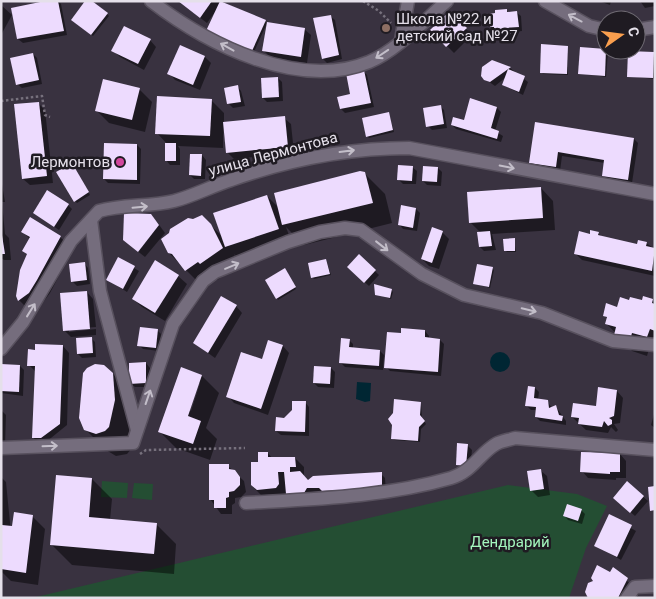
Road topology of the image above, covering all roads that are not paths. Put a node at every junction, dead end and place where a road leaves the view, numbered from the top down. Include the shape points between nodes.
1 (151, 1) edge
2 (408, 1) edge
3 (447, 1) edge
4 (545, 1) edge
5 (596, 28) edge
6 (402, 37) junction
7 (655, 194) edge
8 (91, 220) junction
9 (655, 346) edge
10 (1, 349) edge
11 (137, 430) junction
12 (1, 448) edge
13 (655, 450) edge
14 (246, 503) dead end
15 (655, 586) edge
16 (626, 598) edge

6 -> 1 street via 370,61 349,68 300,69 238,53
2 - 6 street
3 - 6 street
5 -> 4 street
8 -> 7 street, улица Лермонтова via 107,208 148,206 175,200 232,179 333,153 372,148 409,148
10 -> 8 street, улица Лермонтова via 23,322 71,241
8 - 11 street via 100,291
11 -> 9 street via 173,324 203,281 216,272 279,245 320,232 345,228 360,230 422,274 464,295 542,313 613,340
12 -> 11 street via 133,443
13 - 14 street via 515,438 496,444 468,471 452,478 392,491
15 - 16 street via 635,587

